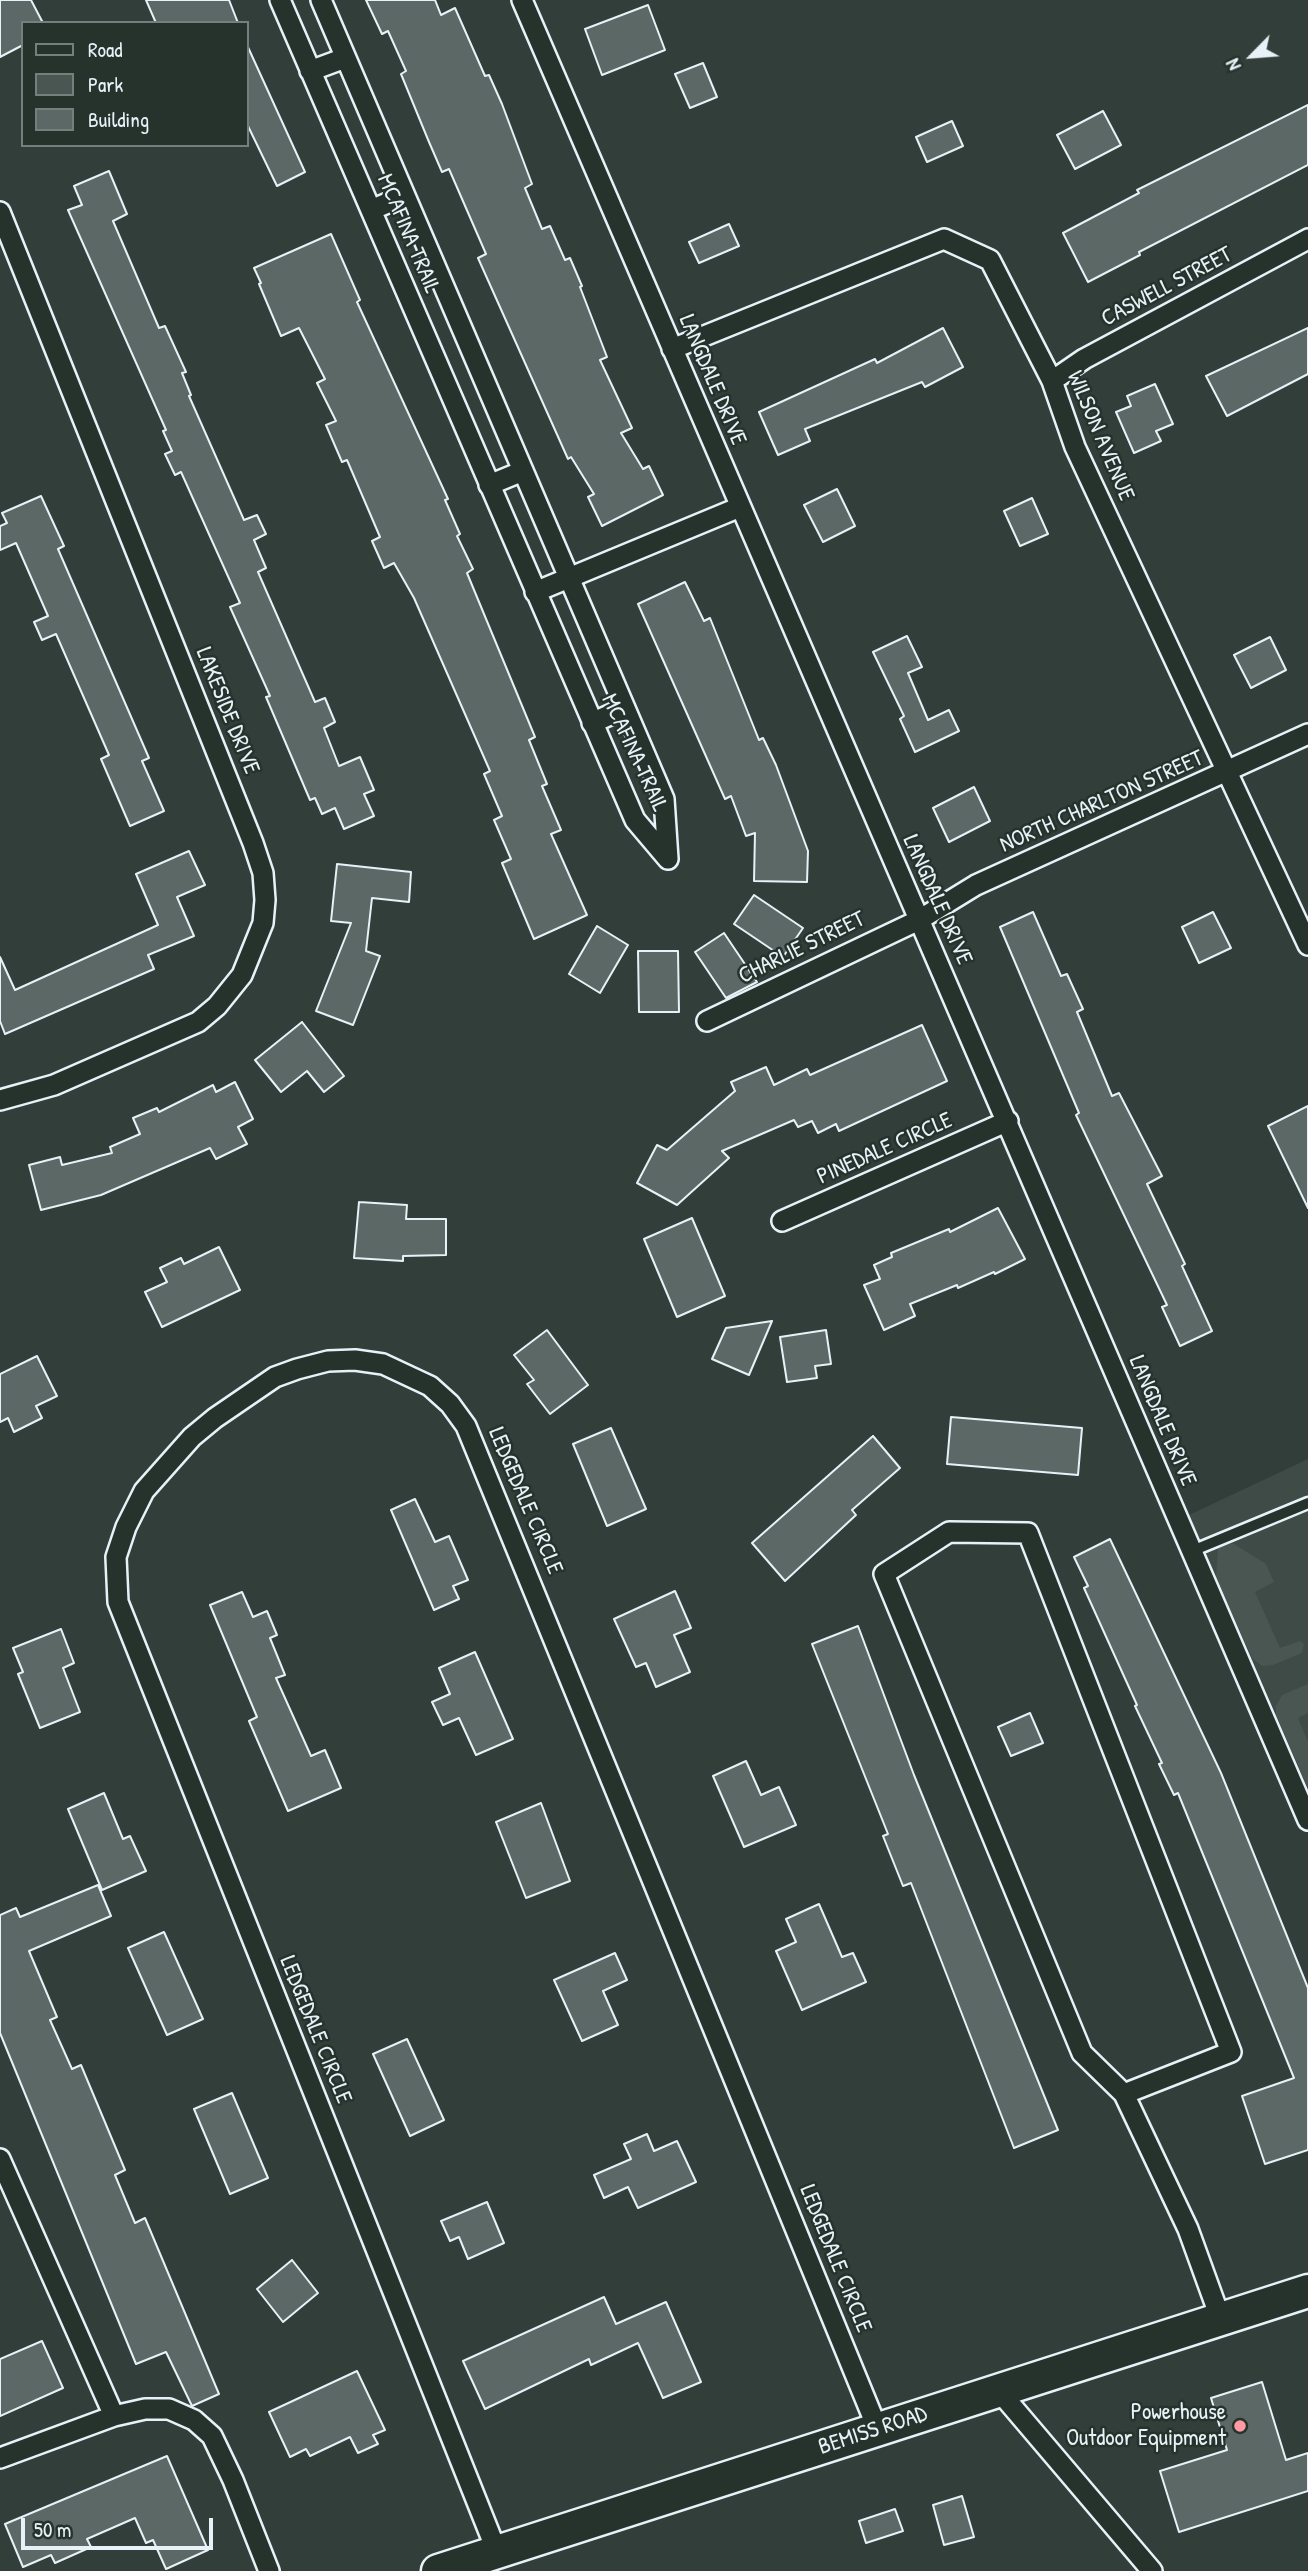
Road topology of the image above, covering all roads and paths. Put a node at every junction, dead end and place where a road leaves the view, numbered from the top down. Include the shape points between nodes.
1 (280, 0) edge
2 (321, 0) edge
3 (522, 0) edge
4 (345, 58) junction
5 (310, 71) junction
6 (404, 195) junction
7 (371, 210) junction
8 (0, 212) edge
9 (1308, 239) edge
10 (672, 349) junction
11 (1052, 382) junction
12 (523, 471) junction
13 (489, 485) junction
14 (740, 507) junction
15 (569, 578) junction
16 (535, 592) junction
17 (625, 708) junction
18 (592, 723) junction
19 (1308, 734) edge
20 (1228, 772) junction
21 (919, 920) junction
22 (1308, 944) edge
23 (707, 1021) dead end
24 (0, 1100) edge
25 (1008, 1121) junction
26 (782, 1221) dead end
27 (1308, 1503) edge
28 (1192, 1551) junction
29 (1308, 1820) edge
30 (1124, 2094) junction
31 (0, 2159) edge
32 (1308, 2291) edge
33 (1221, 2320) junction
34 (999, 2391) junction
35 (114, 2416) junction
36 (878, 2430) junction
37 (0, 2458) edge
38 (497, 2552) junction
39 (269, 2571) edge
40 (438, 2571) edge
41 (1152, 2571) edge

1 - 5 street, MCAFINA TRAIL
2 - 4 street, MCAFINA TRAIL
3 - 10 street, LANGDALE DRIVE
4 - 5 street
4 - 6 street, MCAFINA TRAIL
5 - 7 street, MCAFINA TRAIL
6 - 7 street
6 - 12 street, MCAFINA TRAIL
7 - 13 street, MCAFINA TRAIL
8 - 24 street, LAKESIDE DRIVE via 253,843 263,873 265,900 262,923 242,975 198,1022 54,1085
9 - 11 street, CASWELL STREET via 1084,359
10 - 11 street, WILSON AVENUE via 944,239 990,260
10 - 14 street, LANGDALE DRIVE
11 - 20 street, WILSON AVENUE via 1075,447
12 - 13 street
12 - 15 street, MCAFINA TRAIL
13 - 16 street, MCAFINA TRAIL
14 - 15 street
14 - 21 street, LANGDALE DRIVE
15 - 16 street
15 - 17 street, MCAFINA TRAIL
16 - 18 street, MCAFINA TRAIL
17 - 18 street
17 - 18 street, MCAFINA TRAIL via 664,799 668,859 635,820
19 - 20 street, NORTH CHARLTON STREET
20 - 21 street, NORTH CHARLTON STREET via 976,885
20 - 22 street, WILSON AVENUE
21 - 23 street, CHARLIE STREET
21 - 25 street, LANGDALE DRIVE
25 - 26 street, PINEDALE CIRCLE
25 - 28 street, LANGDALE DRIVE
27 - 28 lane
28 - 29 street, LANGDALE DRIVE
30 - 30 street via 1082,2053 884,1574 949,1532 1028,1533 1231,2052
30 - 33 street via 1188,2229
31 - 35 street
32 - 33 main road, BEMISS ROAD
33 - 34 main road, BEMISS ROAD
34 - 36 main road, BEMISS ROAD
34 - 41 street
35 - 37 street
35 - 39 street via 169,2409 194,2420 212,2436
36 - 38 main road, BEMISS ROAD
36 - 38 street, LEDGEDALE CIRCLE via 467,1426 430,1386 383,1364 341,1360 296,1370 275,1377 192,1437 144,1492 116,1557 118,1602
38 - 40 main road, BEMISS ROAD

